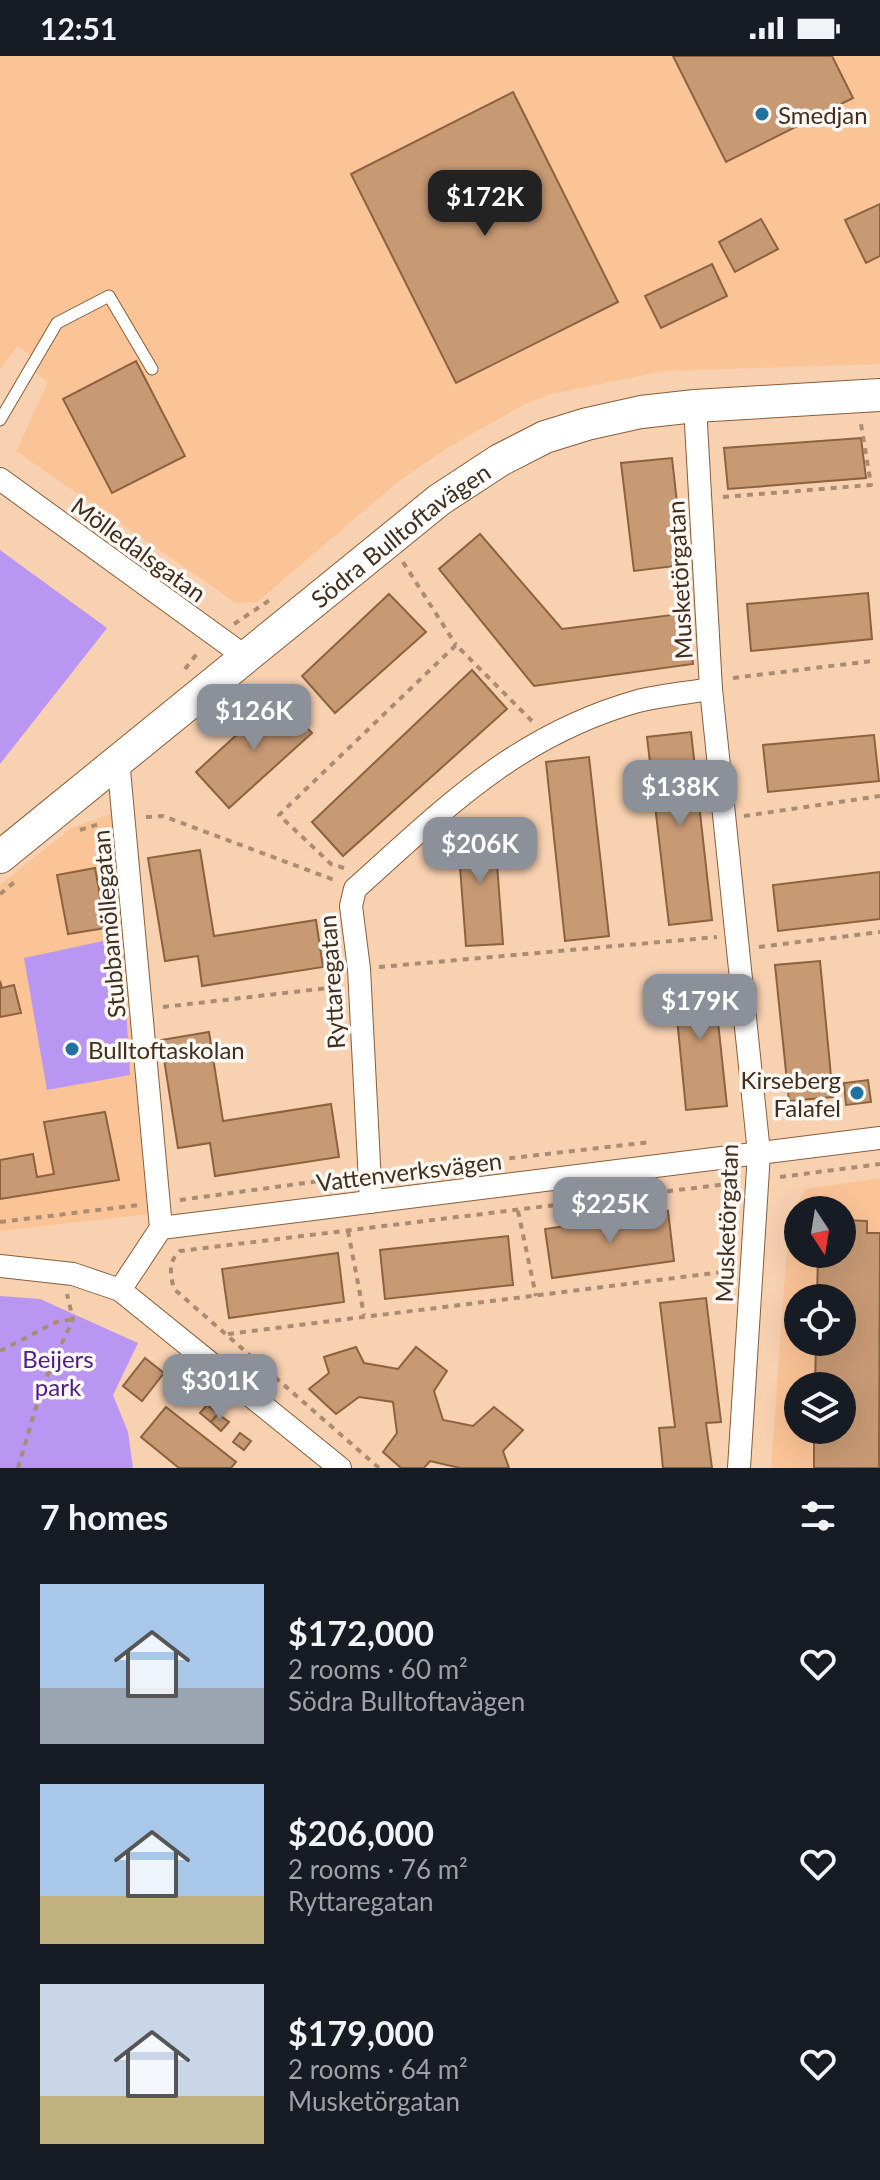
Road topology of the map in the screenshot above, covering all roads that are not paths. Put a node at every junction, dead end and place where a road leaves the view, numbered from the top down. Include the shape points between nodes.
1 (152, 369) dead end
2 (880, 395) edge
3 (695, 406) junction
4 (0, 420) edge
5 (0, 479) edge
6 (247, 658) junction
7 (711, 685) junction
8 (118, 759) junction
9 (12, 866) edge
10 (880, 1138) edge
11 (759, 1153) junction
12 (371, 1202) junction
13 (161, 1228) junction
14 (0, 1266) edge
15 (120, 1290) junction
16 (340, 1468) edge
17 (739, 1468) edge

1 - 4 lane via 109,296 57,323
2 - 3 street, Södra Bulltoftavägen
3 - 6 street, Södra Bulltoftavägen via 641,412 545,437 500,460 439,500
3 - 7 street, Musketörgatan
5 - 6 street, Mölledalsgatan
6 - 8 street, Södra Bulltoftavägen
7 - 11 street, Musketörgatan
7 - 12 street, Ryttaregatan via 640,701 548,737 477,780 363,882 351,906
8 - 9 street, Södra Bulltoftavägen
8 - 13 street, Stubbamöllegatan
10 - 11 street, Vattenverksvägen
11 - 12 street, Vattenverksvägen
11 - 17 street, Musketörgatan
12 - 13 street, Vattenverksvägen
13 - 15 street
14 - 15 street via 58,1271
15 - 16 street

